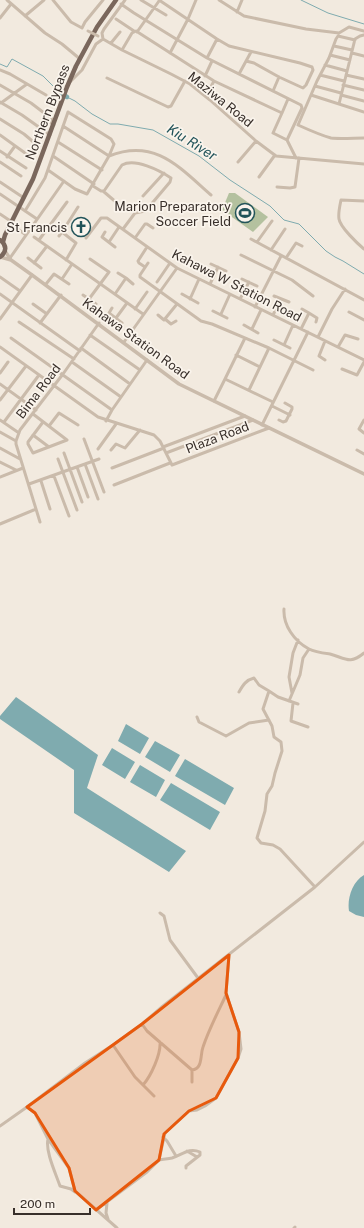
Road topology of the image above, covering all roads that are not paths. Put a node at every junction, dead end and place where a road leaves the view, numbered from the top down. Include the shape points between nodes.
1 (7, 0) edge
2 (44, 0) edge
3 (53, 0) edge
4 (102, 0) edge
5 (116, 0) edge
6 (125, 0) edge
7 (142, 0) edge
8 (159, 0) edge
9 (196, 0) edge
10 (219, 0) edge
11 (242, 0) edge
12 (11, 4) junction
13 (121, 4) junction
14 (154, 8) junction
15 (237, 12) junction
16 (166, 15) dead end
17 (25, 16) junction
18 (0, 18) edge
19 (116, 19) dead end
20 (188, 19) junction
21 (145, 20) junction
22 (82, 28) junction
23 (136, 31) junction
24 (364, 31) edge
25 (120, 32) dead end
26 (364, 36) edge
27 (103, 39) junction
28 (176, 39) junction
29 (217, 39) junction
30 (355, 40) junction
31 (111, 43) junction
32 (334, 46) junction
33 (122, 50) junction
34 (251, 52) junction
35 (352, 52) junction
36 (170, 53) junction
37 (330, 55) junction
38 (364, 56) edge
39 (207, 58) junction
40 (80, 59) junction
41 (350, 60) junction
42 (212, 61) junction
43 (246, 61) junction
44 (325, 65) junction
45 (0, 70) edge
46 (346, 73) junction
47 (239, 74) junction
48 (320, 75) junction
49 (205, 76) junction
50 (279, 77) junction
51 (107, 78) dead end
52 (364, 79) edge
53 (185, 81) junction
54 (214, 81) junction
55 (344, 83) junction
56 (27, 84) junction
57 (0, 85) edge
58 (68, 85) junction
59 (315, 86) junction
60 (364, 90) edge
61 (272, 91) junction
62 (14, 93) junction
63 (341, 94) junction
64 (46, 95) dead end
65 (311, 95) junction
66 (206, 96) junction
67 (288, 99) junction
68 (364, 101) edge
69 (0, 103) edge
70 (339, 104) junction
71 (364, 112) edge
72 (282, 113) junction
73 (0, 119) edge
74 (54, 125) junction
75 (63, 126) junction
76 (0, 135) edge
77 (50, 135) junction
78 (364, 138) edge
79 (287, 140) junction
80 (256, 141) junction
81 (58, 142) junction
82 (37, 144) dead end
83 (15, 146) junction
84 (0, 151) edge
85 (275, 155) junction
86 (7, 156) junction
87 (53, 156) junction
88 (109, 156) junction
89 (32, 158) dead end
90 (297, 158) junction
91 (0, 162) edge
92 (238, 162) dead end
93 (364, 164) edge
94 (26, 168) dead end
95 (48, 170) junction
96 (102, 170) junction
97 (164, 173) junction
98 (21, 176) dead end
99 (258, 177) dead end
100 (64, 181) junction
101 (0, 182) edge
102 (93, 185) junction
103 (276, 187) dead end
104 (103, 191) junction
105 (0, 194) edge
106 (211, 195) dead end
107 (144, 196) dead end
108 (24, 198) junction
109 (364, 201) edge
110 (67, 202) dead end
111 (117, 203) dead end
112 (78, 207) dead end
113 (20, 208) junction
114 (25, 211) junction
115 (0, 214) edge
116 (37, 219) junction
117 (272, 221) dead end
118 (11, 223) junction
119 (121, 228) junction
120 (153, 228) dead end
121 (285, 229) dead end
122 (62, 232) junction
123 (104, 232) dead end
124 (26, 235) junction
125 (59, 236) dead end
126 (34, 237) dead end
127 (2, 238) edge
128 (86, 238) dead end
129 (136, 238) junction
130 (251, 239) dead end
131 (38, 240) junction
132 (109, 242) junction
133 (257, 242) junction
134 (47, 246) junction
135 (147, 246) junction
136 (302, 246) dead end
137 (115, 247) dead end
138 (364, 249) edge
139 (271, 250) junction
140 (5, 251) junction
141 (241, 255) dead end
142 (281, 256) junction
143 (0, 257) edge
144 (28, 258) dead end
145 (286, 258) junction
146 (11, 259) junction
147 (90, 259) dead end
148 (66, 260) junction
149 (34, 263) junction
150 (148, 263) dead end
151 (170, 263) junction
152 (72, 264) junction
153 (211, 264) dead end
154 (145, 267) junction
155 (218, 267) junction
156 (42, 268) dead end
157 (177, 268) junction
158 (226, 271) dead end
159 (274, 271) junction
160 (118, 273) dead end
161 (32, 274) junction
162 (0, 276) edge
163 (126, 278) junction
164 (62, 279) junction
165 (199, 279) junction
166 (242, 279) dead end
167 (157, 282) dead end
168 (249, 282) junction
169 (46, 284) junction
170 (69, 284) dead end
171 (100, 284) junction
172 (133, 284) dead end
173 (210, 284) junction
174 (257, 286) dead end
175 (345, 290) junction
176 (20, 291) junction
177 (160, 291) junction
178 (147, 292) dead end
179 (0, 294) edge
180 (115, 294) junction
181 (182, 294) dead end
182 (230, 294) junction
183 (61, 295) junction
184 (83, 295) dead end
185 (274, 296) dead end
186 (313, 296) dead end
187 (89, 299) junction
188 (190, 299) junction
189 (240, 299) junction
190 (281, 299) junction
191 (364, 300) edge
192 (12, 302) junction
193 (289, 302) dead end
194 (127, 303) junction
195 (198, 303) dead end
196 (33, 304) dead end
197 (96, 304) dead end
198 (177, 304) junction
199 (255, 307) junction
200 (112, 308) dead end
201 (136, 309) junction
202 (302, 309) dead end
203 (213, 310) dead end
204 (261, 310) junction
205 (349, 312) dead end
206 (310, 313) junction
207 (47, 314) junction
208 (143, 314) junction
209 (221, 314) junction
210 (158, 315) dead end
211 (273, 315) junction
212 (1, 317) edge
213 (116, 318) junction
214 (227, 318) dead end
215 (165, 319) junction
216 (364, 320) edge
217 (176, 321) dead end
218 (19, 322) dead end
219 (316, 322) dead end
220 (40, 323) junction
221 (99, 323) junction
222 (122, 323) dead end
223 (244, 325) dead end
224 (293, 325) junction
225 (252, 329) junction
226 (301, 329) junction
227 (308, 332) junction
228 (258, 333) dead end
229 (90, 335) junction
230 (318, 337) junction
231 (11, 338) dead end
232 (245, 338) junction
233 (274, 340) dead end
234 (358, 340) dead end
235 (325, 341) junction
236 (124, 342) junction
237 (284, 345) junction
238 (338, 347) junction
239 (2, 348) edge
240 (269, 348) junction
241 (290, 348) dead end
242 (81, 350) junction
243 (0, 354) edge
244 (236, 355) junction
245 (147, 360) junction
246 (294, 360) junction
247 (325, 360) dead end
248 (73, 361) junction
249 (364, 361) edge
250 (8, 362) dead end
251 (26, 366) junction
252 (260, 367) junction
253 (342, 368) dead end
254 (140, 370) junction
255 (313, 370) dead end
256 (0, 373) edge
257 (63, 374) junction
258 (39, 375) junction
259 (225, 379) junction
260 (0, 384) edge
261 (130, 384) junction
262 (54, 386) junction
263 (8, 390) junction
264 (249, 390) junction
265 (121, 397) junction
266 (21, 399) junction
267 (0, 400) edge
268 (214, 401) junction
269 (285, 403) dead end
270 (272, 404) junction
271 (36, 410) junction
272 (112, 410) junction
273 (33, 414) junction
274 (290, 415) junction
275 (245, 416) junction
276 (0, 420) edge
277 (253, 420) junction
278 (279, 420) dead end
279 (364, 420) edge
280 (106, 421) junction
281 (4, 422) junction
282 (43, 422) junction
283 (116, 424) junction
284 (78, 425) dead end
285 (262, 425) junction
286 (49, 426) junction
287 (269, 428) junction
288 (140, 430) junction
289 (0, 432) edge
290 (19, 433) junction
291 (364, 433) edge
292 (33, 435) junction
293 (84, 439) dead end
294 (16, 441) junction
295 (49, 447) junction
296 (0, 448) edge
297 (163, 448) junction
298 (98, 450) dead end
299 (111, 450) dead end
300 (357, 450) dead end
301 (64, 453) dead end
302 (166, 453) junction
303 (364, 454) edge
304 (20, 459) junction
305 (58, 459) dead end
306 (99, 459) dead end
307 (92, 461) junction
308 (0, 462) edge
309 (4, 464) junction
310 (85, 464) junction
311 (171, 464) junction
312 (0, 466) edge
313 (77, 467) junction
314 (23, 468) junction
315 (112, 468) dead end
316 (16, 470) junction
317 (70, 470) junction
318 (63, 472) junction
319 (364, 474) edge
320 (54, 476) junction
321 (0, 477) edge
322 (40, 480) junction
323 (29, 484) junction
324 (114, 485) dead end
325 (104, 492) dead end
326 (88, 497) dead end
327 (98, 499) dead end
328 (82, 502) dead end
329 (36, 509) junction
330 (50, 509) dead end
331 (77, 510) dead end
332 (69, 516) dead end
333 (40, 522) dead end
334 (0, 524) edge
335 (284, 609) dead end
336 (298, 640) junction
337 (309, 649) junction
338 (364, 653) edge
339 (269, 691) junction
340 (239, 692) dead end
341 (292, 694) junction
342 (289, 701) junction
343 (293, 703) junction
344 (298, 704) dead end
345 (197, 717) dead end
346 (269, 720) junction
347 (308, 727) dead end
348 (364, 842) edge
349 (316, 887) junction
350 (160, 913) dead end
351 (229, 955) junction
352 (198, 978) junction
353 (226, 995) junction
354 (142, 1024) junction
355 (160, 1042) junction
356 (113, 1045) junction
357 (192, 1070) junction
358 (192, 1082) dead end
359 (143, 1085) junction
360 (154, 1096) dead end
361 (27, 1107) junction
362 (0, 1126) edge
363 (163, 1137) junction
364 (48, 1139) junction
365 (187, 1151) junction
366 (176, 1156) junction
367 (197, 1158) junction
368 (159, 1160) junction
369 (186, 1168) dead end
370 (79, 1195) junction
371 (107, 1203) junction
372 (96, 1210) junction
373 (110, 1222) junction
374 (116, 1228) edge

1 - 12 street
2 - 17 street
3 - 22 street, Maziwa Road via 71,22
4 - 22 street
5 - 40 main road, Northern Bypass via 97,27
6 - 13 street
7 - 14 street
8 - 14 street
8 - 20 street
9 - 20 street
10 - 15 street
11 - 15 street
12 - 17 street
12 - 18 street
13 - 21 street
13 - 27 street via 104,29
14 - 16 street
14 - 21 street
15 - 24 street via 244,16 312,30 339,33 349,27
17 - 40 street
19 - 23 street
20 - 28 street
20 - 29 street
21 - 23 street
21 - 28 street
22 - 27 street, Maziwa Road, bridge
23 - 33 street
23 - 36 street
25 - 31 street
26 - 30 street via 356,37
27 - 31 street, Maziwa Road
27 - 58 street via 95,46 82,70
28 - 36 street
28 - 39 street
29 - 34 street
29 - 39 street
30 - 32 street via 338,36
30 - 35 street
31 - 33 street, Maziwa Road
32 - 35 street
32 - 37 street
33 - 53 street, Maziwa Road
34 - 43 street
34 - 50 street via 313,68 304,88
35 - 38 street
35 - 41 street
36 - 49 street
37 - 41 street
37 - 44 street
39 - 42 street
40 - 58 main road, Northern Bypass
41 - 46 street
42 - 47 street
42 - 49 street
43 - 47 street
43 - 50 street
44 - 46 street
44 - 48 street
45 - 56 street
46 - 52 street
46 - 55 street
47 - 61 street
48 - 55 street
48 - 59 street
49 - 54 street
50 - 61 street
51 - 53 street via 168,107
53 - 66 street, Maziwa Road
54 - 66 street
54 - 72 street
55 - 60 street
55 - 63 street
56 - 62 street
56 - 64 street
57 - 62 street
58 - 74 main road, Northern Bypass
59 - 63 street
59 - 65 street
61 - 67 street
62 - 69 street
62 - 74 street via 52,119 51,123
63 - 68 street
63 - 70 street
65 - 70 street
65 - 78 street via 298,125 313,133 332,138
66 - 80 street, Maziwa Road
67 - 72 street
67 - 79 street via 302,108
69 - 77 street
70 - 71 street
72 - 79 street via 273,133
73 - 82 street
74 - 77 main road, Northern Bypass
75 - 81 street
75 - 88 street
75 - 88 street via 69,112 110,139 114,144
76 - 83 street
77 - 108 main road, Northern Bypass
79 - 90 street
80 - 85 street, Maziwa Road
80 - 92 street
81 - 87 street
81 - 96 street
83 - 86 street
83 - 89 street
84 - 86 street
85 - 90 street, Maziwa Road
85 - 99 street
86 - 94 street
87 - 95 street
87 - 102 street
88 - 96 street
88 - 106 street via 133,150 156,154 179,167
90 - 93 street, Maziwa Road
90 - 103 street via 295,187
91 - 98 street
95 - 100 street
95 - 114 street
96 - 102 street
97 - 104 street via 147,165 124,164
97 - 107 street
97 - 119 street via 171,178 170,182 145,211 135,212
100 - 102 street via 85,194
100 - 116 street
101 - 108 street
102 - 104 street
104 - 111 street
105 - 113 street
108 - 113 main road, Northern Bypass
109 - 138 street via 342,200 339,219
110 - 131 street
112 - 122 street
113 - 114 street
113 - 118 main road, Northern Bypass
114 - 116 street
115 - 118 street
116 - 124 street
117 - 133 street
118 - 124 street
118 - 127 main road, Northern Bypass
119 - 128 street, Kahawa W Station Road via 107,218 101,218
119 - 129 street, Kahawa W Station Road
119 - 132 street
120 - 129 street via 145,224
121 - 139 street
122 - 125 street
122 - 148 street via 76,243
123 - 132 street via 102,237
124 - 146 street
126 - 131 street
127 - 140 main road
129 - 135 street, Kahawa W Station Road
130 - 133 street
131 - 134 street
132 - 137 street
133 - 139 street
134 - 148 street
134 - 149 street
135 - 151 street, Kahawa W Station Road
135 - 154 street via 138,261
136 - 145 street via 296,243
139 - 142 street
140 - 143 main road
140 - 146 street, Kahawa Station Road
141 - 159 street
142 - 145 street
142 - 159 street
143 - 146 street, Kahawa Station Road
144 - 149 street
145 - 175 street
146 - 161 street, Kahawa Station Road
147 - 171 street via 109,272
148 - 152 street
149 - 156 street
150 - 154 street
151 - 157 street, Kahawa W Station Road
151 - 167 street
152 - 164 street
152 - 171 street
153 - 155 street
154 - 177 street via 140,277
155 - 158 street
155 - 173 street
157 - 165 street, Kahawa W Station Road
157 - 177 street
159 - 186 street via 295,282
159 - 199 street
160 - 163 street
161 - 169 street, Kahawa Station Road
161 - 176 street
162 - 176 street
163 - 172 street
163 - 180 street
164 - 169 street via 54,274
164 - 170 street
165 - 173 street, Kahawa W Station Road
165 - 188 street
166 - 168 street
168 - 174 street
168 - 189 street
169 - 183 street, Kahawa Station Road
171 - 180 street
171 - 187 street
173 - 182 street, Kahawa W Station Road
175 - 191 street
175 - 230 street
176 - 192 street
177 - 198 street
177 - 208 street
178 - 201 street
179 - 192 street
180 - 194 street
181 - 188 street
182 - 189 street, Kahawa W Station Road
182 - 209 street
183 - 207 street
183 - 221 street, Kahawa Station Road
184 - 187 street
185 - 190 street
187 - 197 street
188 - 195 street
189 - 199 street, Kahawa W Station Road
190 - 193 street
190 - 211 street
192 - 212 street
192 - 220 street
194 - 201 street
194 - 213 street
196 - 207 street
198 - 215 street
198 - 232 street via 202,322
199 - 204 street, Kahawa W Station Road
200 - 213 street via 109,313
201 - 208 street
202 - 206 street
203 - 209 street
204 - 211 street, Kahawa W Station Road
204 - 225 street
205 - 216 street
206 - 219 street via 316,316
206 - 226 street
207 - 220 street
208 - 236 street
209 - 214 street
210 - 215 street
211 - 224 street, Kahawa W Station Road
213 - 222 street
215 - 217 street via 171,324
218 - 248 street
220 - 242 street
221 - 229 street, Bima Road
221 - 236 street, Kahawa Station Road
223 - 225 street
224 - 226 street, Kahawa W Station Road
224 - 237 street
225 - 228 street
226 - 227 street, Kahawa W Station Road
227 - 230 street, Kahawa W Station Road
227 - 246 street, Kahawa W Station Road
229 - 242 street, Bima Road
229 - 254 street
230 - 235 street, Kahawa W Station Road
231 - 257 street
232 - 240 street
232 - 244 street
233 - 237 street
234 - 238 street via 345,335
235 - 238 street, Kahawa W Station Road
235 - 247 street via 319,356
236 - 245 street, Kahawa Station Road
237 - 241 street
238 - 249 street, Kahawa W Station Road
239 - 243 street
239 - 251 street
240 - 246 street
240 - 252 street
242 - 248 street, Bima Road
242 - 261 street
244 - 252 street
244 - 259 street
245 - 254 street
245 - 268 street, Kahawa Station Road via 179,384
246 - 255 street
246 - 270 street, Kahawa W Station Road
248 - 257 street, Bima Road
248 - 265 street
249 - 253 street via 357,375
250 - 256 street
251 - 258 street
251 - 263 street
252 - 264 street
254 - 261 street
257 - 262 street, Bima Road
257 - 272 street
258 - 262 street
258 - 266 street
259 - 264 street
259 - 268 street
260 - 263 street
261 - 265 street
262 - 271 street, Bima Road
262 - 280 street
263 - 266 street
263 - 267 street
264 - 270 street
265 - 272 street
266 - 271 street
266 - 281 street
268 - 275 street, Kahawa Station Road
269 - 274 street via 292,408
270 - 274 street
270 - 285 street, Kahawa W Station Road
271 - 273 street, Bima Road
272 - 280 street
273 - 282 street
273 - 290 street, Bima Road
274 - 278 street via 285,422
275 - 277 street, Kahawa Station Road
275 - 297 street
276 - 281 street
277 - 285 street, Kahawa Station Road
277 - 302 street
279 - 291 street via 359,428
280 - 283 street
281 - 290 street
282 - 286 street
282 - 292 street
283 - 288 street
283 - 298 street
284 - 286 street via 59,413
285 - 287 street, Kahawa Station Road
286 - 295 street via 67,440
287 - 311 street, Plaza Road
287 - 319 street, Kahawa Station Road
288 - 297 street via 154,435
288 - 299 street via 125,448 116,444
289 - 294 street
290 - 294 street, Bima Road
292 - 295 street
292 - 295 street via 28,444 31,452
293 - 307 street
294 - 304 street
296 - 304 street
297 - 302 street
297 - 315 street
300 - 303 street
301 - 317 street
302 - 311 street
304 - 314 street
305 - 318 street
306 - 307 street
307 - 310 street
307 - 325 street
308 - 309 street
309 - 312 street
309 - 316 street
310 - 313 street
310 - 327 street
311 - 324 street, Plaza Road
313 - 317 street
313 - 326 street
314 - 316 street
314 - 323 street
316 - 321 street
317 - 318 street
317 - 328 street
318 - 320 street
318 - 331 street
320 - 322 street
320 - 332 street
322 - 323 street
322 - 330 street
323 - 329 street
329 - 333 street
329 - 334 street
335 - 336 street via 285,623
336 - 337 street
336 - 341 street via 288,677
337 - 338 street via 345,660 359,657
337 - 341 street via 303,658 300,675
339 - 340 street via 259,685 254,678 247,680
339 - 342 street
339 - 346 street via 263,709
341 - 342 street
342 - 343 street
343 - 344 street
343 - 347 street via 290,720
345 - 346 street via 199,722 226,736 249,723
346 - 349 street via 274,737 281,742 282,749 272,786 267,794 257,838 261,843 280,849
348 - 349 street
349 - 351 street
350 - 352 street via 164,916 170,940
351 - 352 street
351 - 353 street
352 - 354 street
353 - 357 street via 202,1048 198,1067
353 - 363 street via 239,1032 238,1058 216,1098 197,1110 189,1111
354 - 355 street
354 - 356 street
355 - 357 street
355 - 359 street via 151,1074
356 - 359 street
356 - 361 street
357 - 358 street
359 - 360 street
361 - 362 street
361 - 364 street via 35,1113
363 - 366 street
363 - 368 street
364 - 370 street via 69,1168 74,1188
364 - 370 street via 47,1144 60,1186
365 - 366 street
365 - 367 street
365 - 367 street via 198,1151 200,1153
366 - 368 street
367 - 369 street
368 - 371 street
370 - 372 street
371 - 372 street
371 - 373 street via 106,1213
372 - 373 street
373 - 374 street

